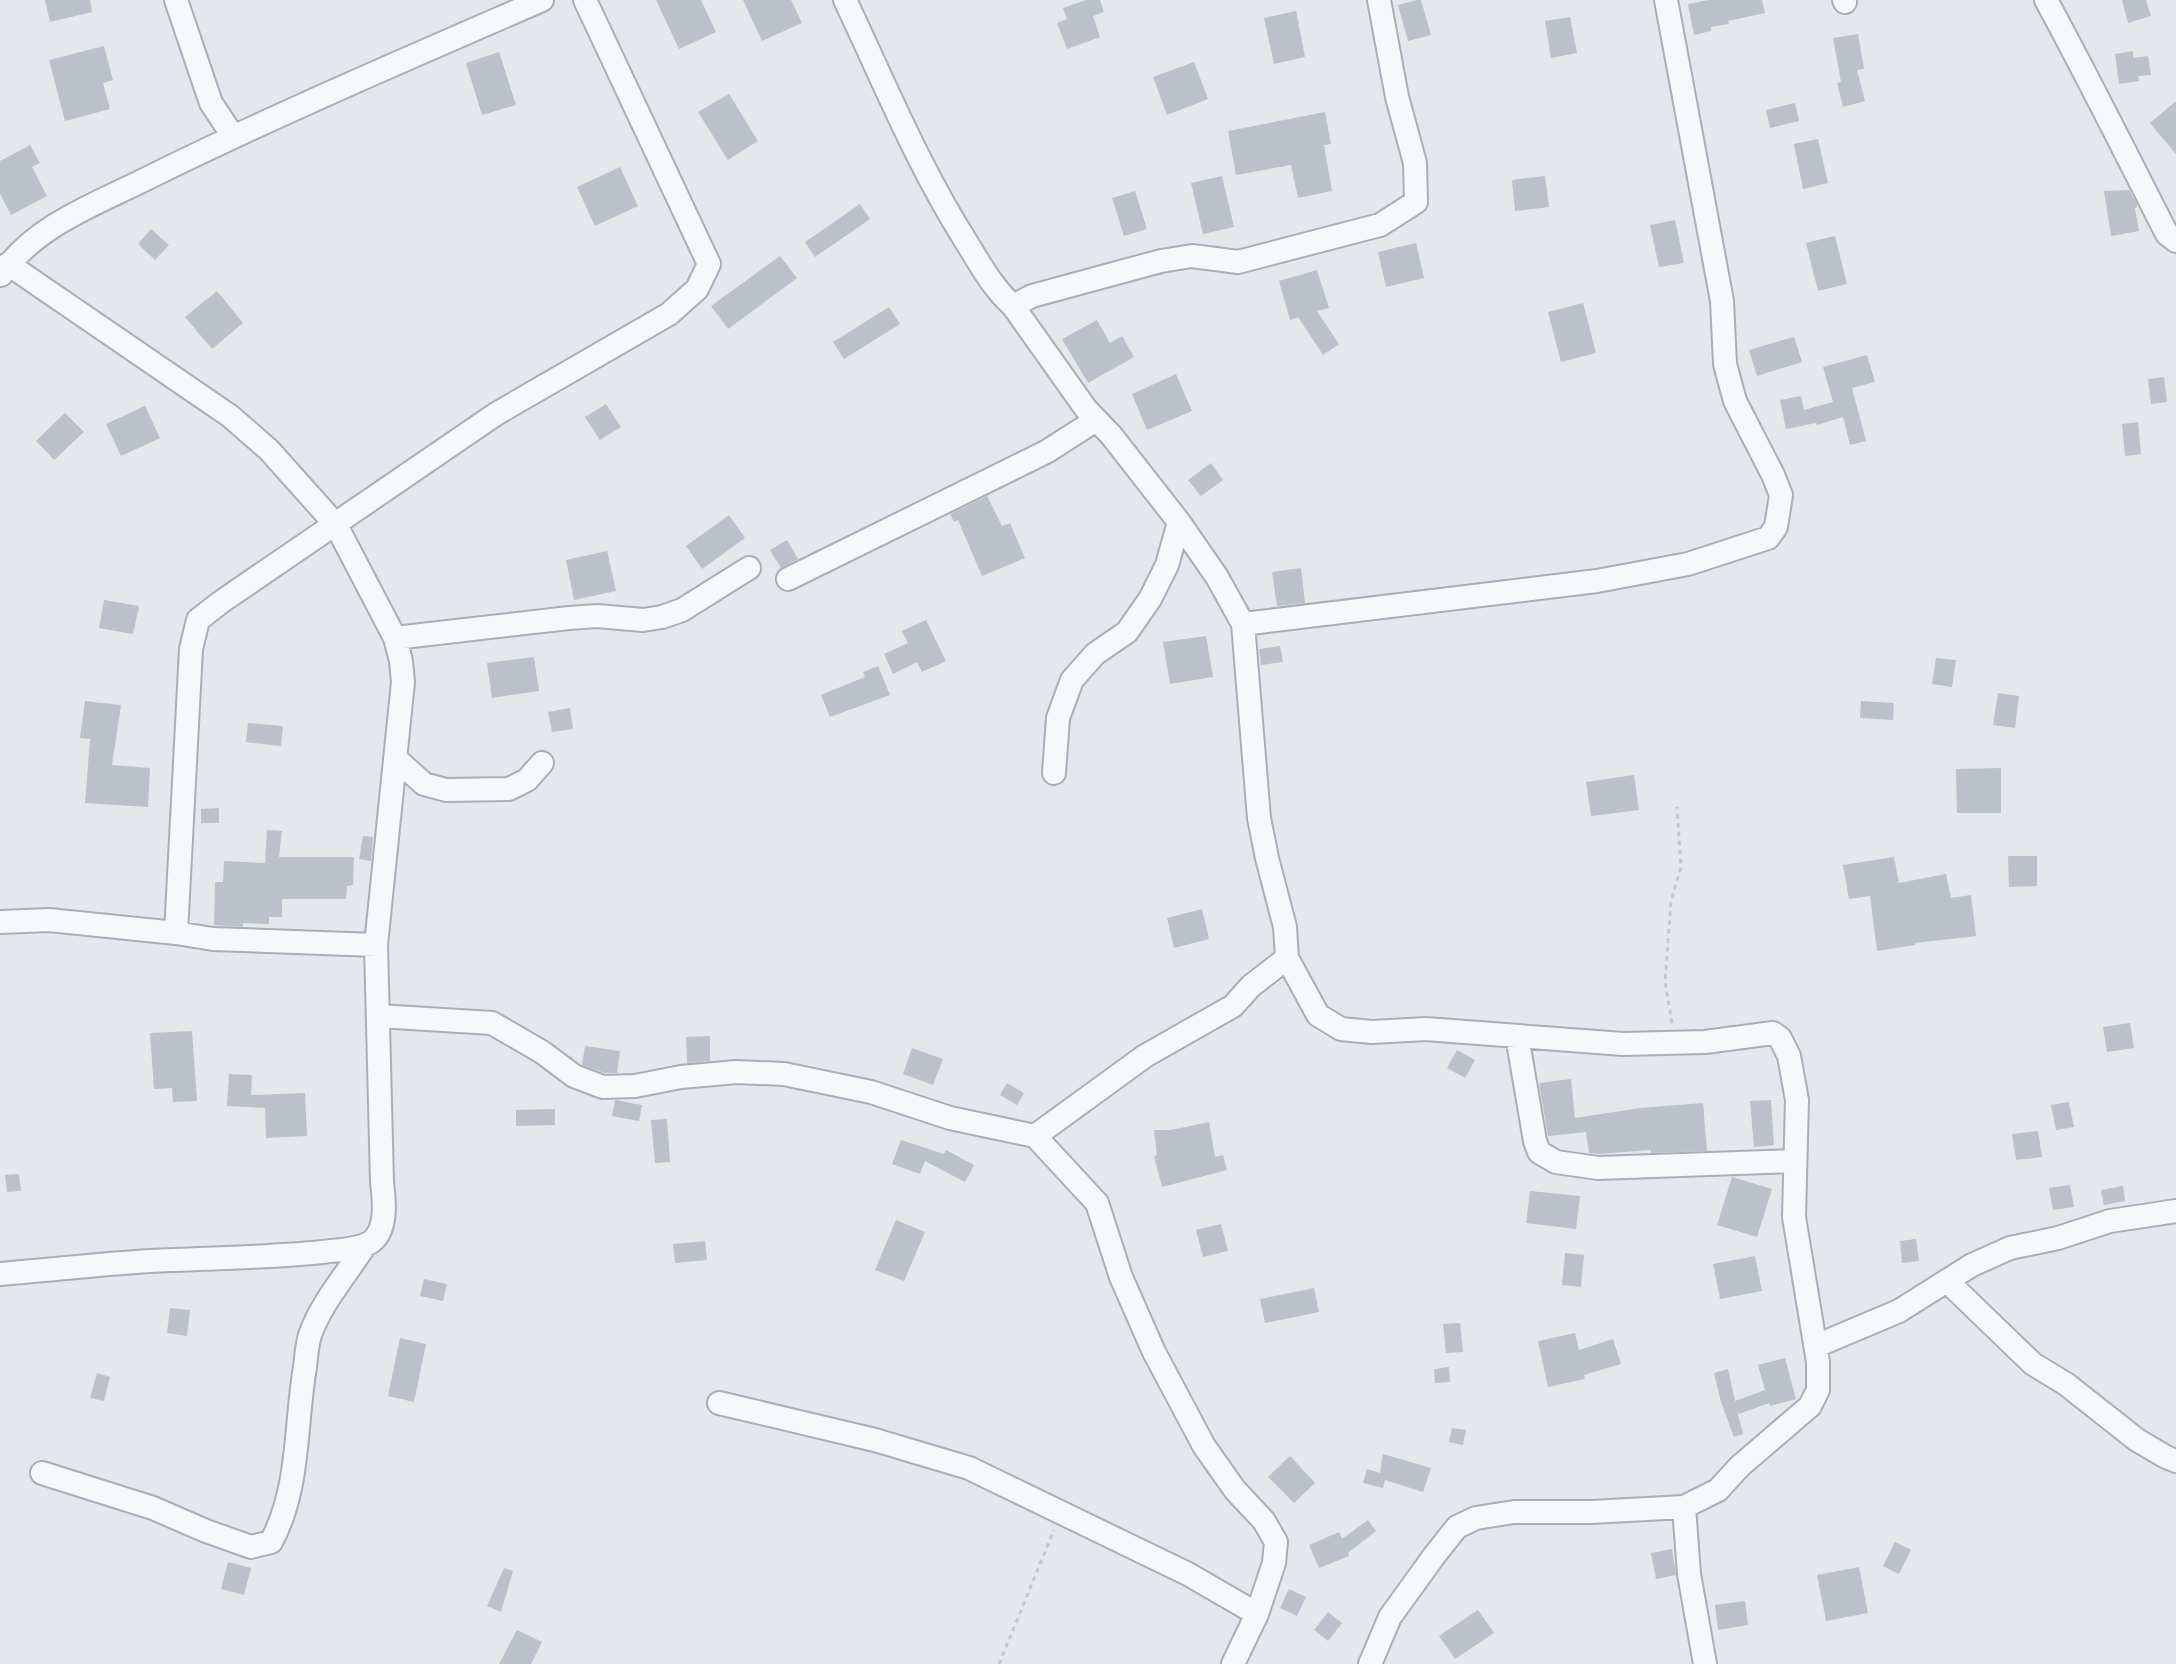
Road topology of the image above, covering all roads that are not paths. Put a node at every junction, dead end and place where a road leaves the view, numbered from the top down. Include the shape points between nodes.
1 (176, 0) edge
2 (542, 0) edge
3 (585, 0) edge
4 (845, 0) edge
5 (1379, 0) edge
6 (1666, 0) edge
7 (2046, 0) edge
8 (233, 136) junction
9 (2176, 241) edge
10 (4, 270) edge
11 (1013, 306) junction
12 (1096, 420) junction
13 (1179, 522) junction
14 (336, 525) junction
15 (749, 568) dead end
16 (788, 579) dead end
17 (1243, 624) junction
18 (395, 638) junction
19 (395, 758) junction
20 (542, 763) dead end
21 (1054, 773) dead end
22 (0, 922) edge
23 (176, 933) junction
24 (376, 945) junction
25 (1287, 958) junction
26 (378, 1016) junction
27 (1517, 1036) junction
28 (1035, 1136) junction
29 (1794, 1161) junction
30 (2176, 1211) edge
31 (365, 1245) junction
32 (0, 1275) edge
33 (1948, 1282) junction
34 (1816, 1346) junction
35 (719, 1402) dead end
36 (2176, 1461) edge
37 (42, 1473) dead end
38 (1684, 1507) junction
39 (1257, 1614) junction
40 (1233, 1664) edge
41 (1370, 1664) edge
42 (1705, 1664) edge

1 - 8 street via 211,103
2 - 8 street
3 - 14 street via 710,264 697,289 669,314 496,414
4 - 11 street via 944,207 997,291
5 - 11 street via 1414,164 1416,202 1380,225 1309,244 1238,262 1192,256 1161,261 1032,296
6 - 17 street via 1722,301 1725,364 1735,401 1781,495 1776,526 1768,538 1689,564 1598,581
7 - 9 street via 2167,234
8 - 10 street via 48,228
10 - 14 street via 230,416 269,450
11 - 12 street
12 - 13 street
12 - 16 street via 1046,452
13 - 17 street
13 - 21 street via 1167,565 1150,599 1127,632 1095,654 1072,680 1058,718
14 - 18 street
14 - 23 street via 258,575 198,620 191,649
15 - 18 street via 682,610 662,618 577,617
17 - 25 street via 1259,818 1285,927
18 - 19 street via 403,682
19 - 20 street via 424,784 446,790 509,789 527,780
19 - 24 street
22 - 23 street via 49,920
23 - 24 street via 213,939
24 - 26 street
25 - 27 street via 1318,1015 1341,1029 1426,1029
25 - 28 street via 1233,1006 1145,1056
26 - 28 street via 492,1023 574,1076 603,1087 736,1072 784,1074 871,1092 950,1118
26 - 31 street via 384,1208 379,1231
27 - 29 street via 1535,1141 1539,1152 1556,1162 1598,1168
27 - 29 street via 1623,1044 1705,1042 1773,1033 1789,1056 1797,1100
28 - 39 street via 1097,1203 1121,1277 1154,1352 1204,1446 1276,1542 1274,1563
29 - 34 street via 1794,1217
30 - 33 street via 2110,1221 2010,1248 1972,1265
31 - 32 street via 300,1254
31 - 37 street via 310,1335 293,1476 282,1523 272,1542 251,1547 153,1508
33 - 34 street via 1899,1311
33 - 36 street via 2033,1364 2066,1384 2137,1440
34 - 38 street via 1818,1390 1810,1407 1740,1466 1718,1490
35 - 39 street via 875,1440 969,1468 1188,1574
38 - 41 street via 1514,1512 1476,1518 1457,1527 1390,1617
38 - 42 street via 1689,1574
39 - 40 street

